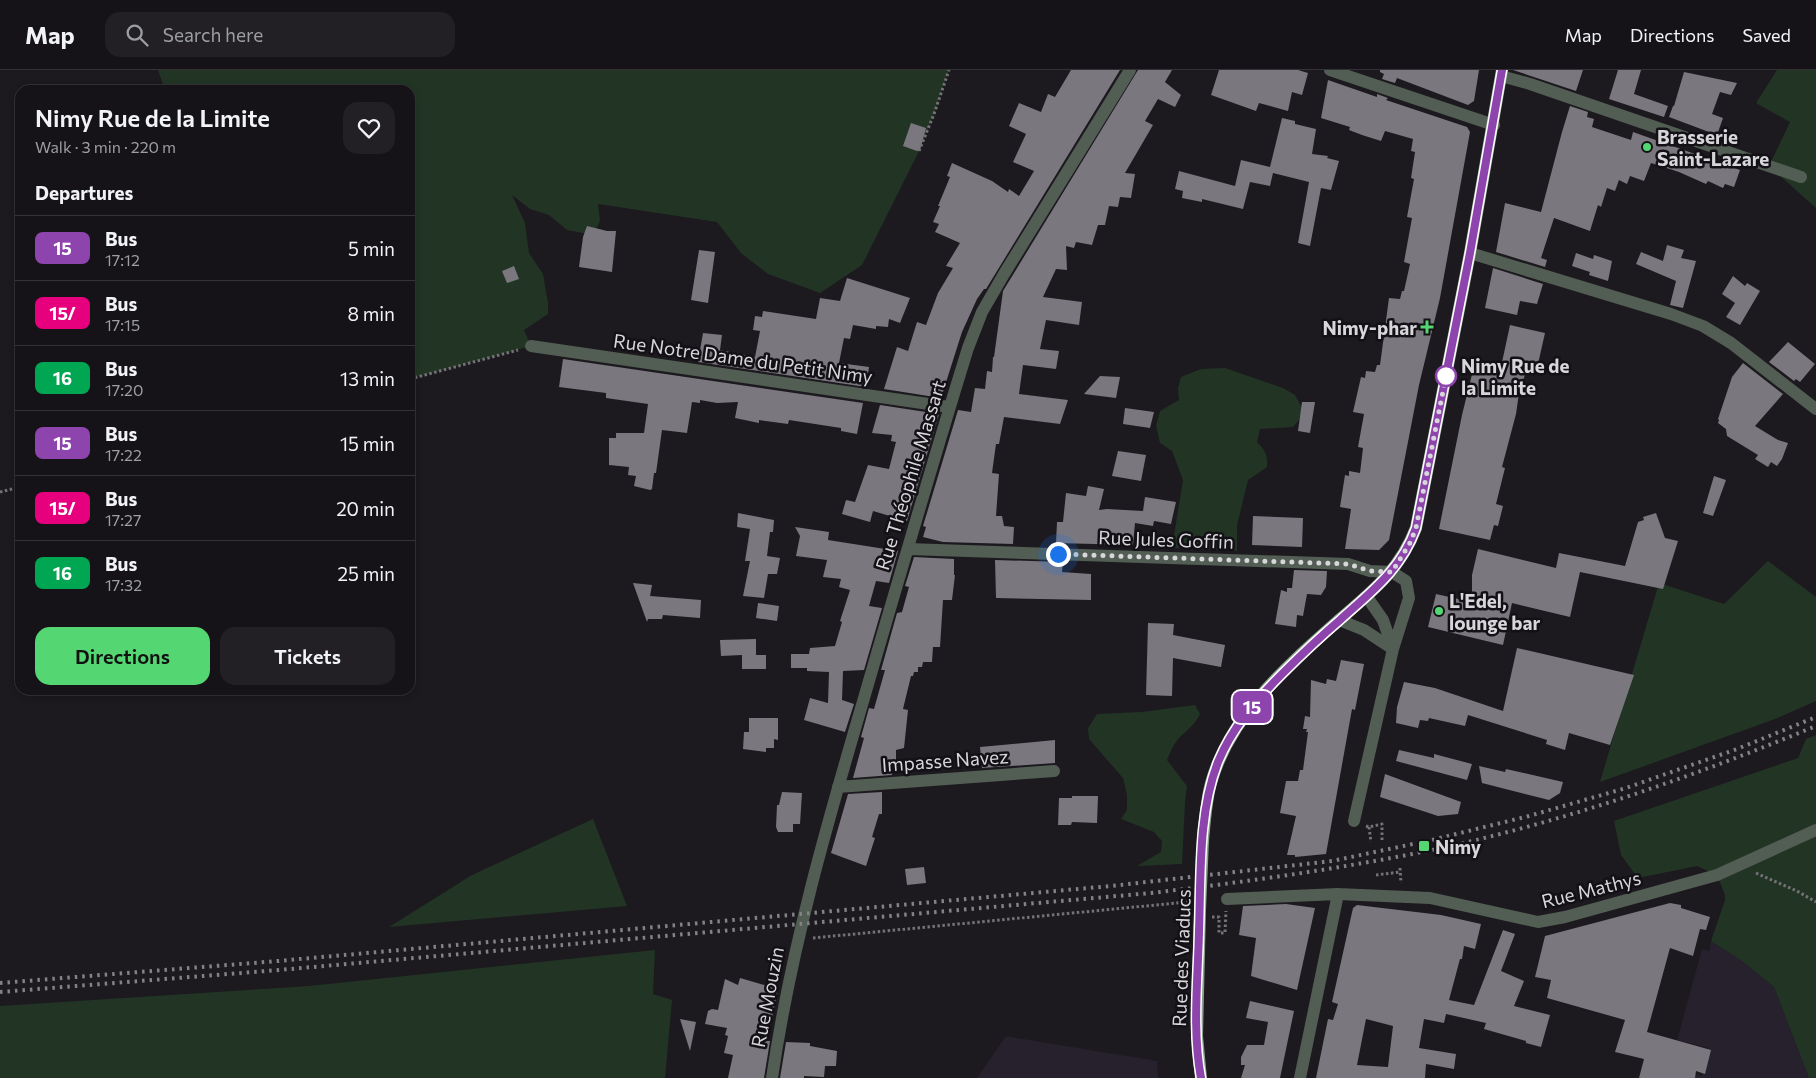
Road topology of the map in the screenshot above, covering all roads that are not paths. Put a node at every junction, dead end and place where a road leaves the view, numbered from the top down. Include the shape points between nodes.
1 (1130, 70) edge
2 (1330, 70) edge
3 (1502, 73) edge
4 (1494, 125) junction
5 (1801, 177) dead end
6 (1470, 253) junction
7 (531, 346) road end
8 (949, 407) junction
9 (1816, 409) edge
10 (908, 549) junction
11 (1392, 572) junction
12 (1367, 597) junction
13 (1339, 620) junction
14 (1393, 649) junction
15 (1054, 771) dead end
16 (838, 787) junction
17 (1354, 822) dead end
18 (1816, 830) edge
19 (1338, 894) junction
20 (1227, 899) road end
21 (801, 923) joint
22 (772, 1078) edge
23 (1201, 1078) edge
24 (1300, 1078) edge

1 - 8 street, Rue Théophile Massart via 982,312
2 - 4 street
3 - 4 main road, Rue des Viaducs
3 - 5 street
4 - 6 main road, Rue des Viaducs
6 - 9 street via 1703,326 1752,358
6 - 11 main road, Rue des Viaducs via 1416,528
7 - 8 street, Rue Notre Dame du Petit Nimy
8 - 10 street, Rue Théophile Massart
10 - 11 street, Rue Jules Goffin via 1348,564 1370,571
10 - 16 street, Rue Théophile Massart
11 - 12 main road, Rue des Viaducs
11 - 14 street via 1406,581 1409,598
12 - 13 main road, Rue des Viaducs
12 - 14 street via 1383,620
13 - 14 street via 1364,630
13 - 23 main road, Rue des Viaducs, bridge via 1282,674 1242,720 1219,761 1211,783 1203,840 1200,910 1197,1026
14 - 17 street
15 - 16 street, Impasse Navez
16 - 21 street, Rue Théophile Massart
18 - 19 street, Rue Mathys via 1712,876 1538,922 1430,898
19 - 20 street, Rue Mathys
19 - 24 street
21 - 22 street, Rue Mouzin

